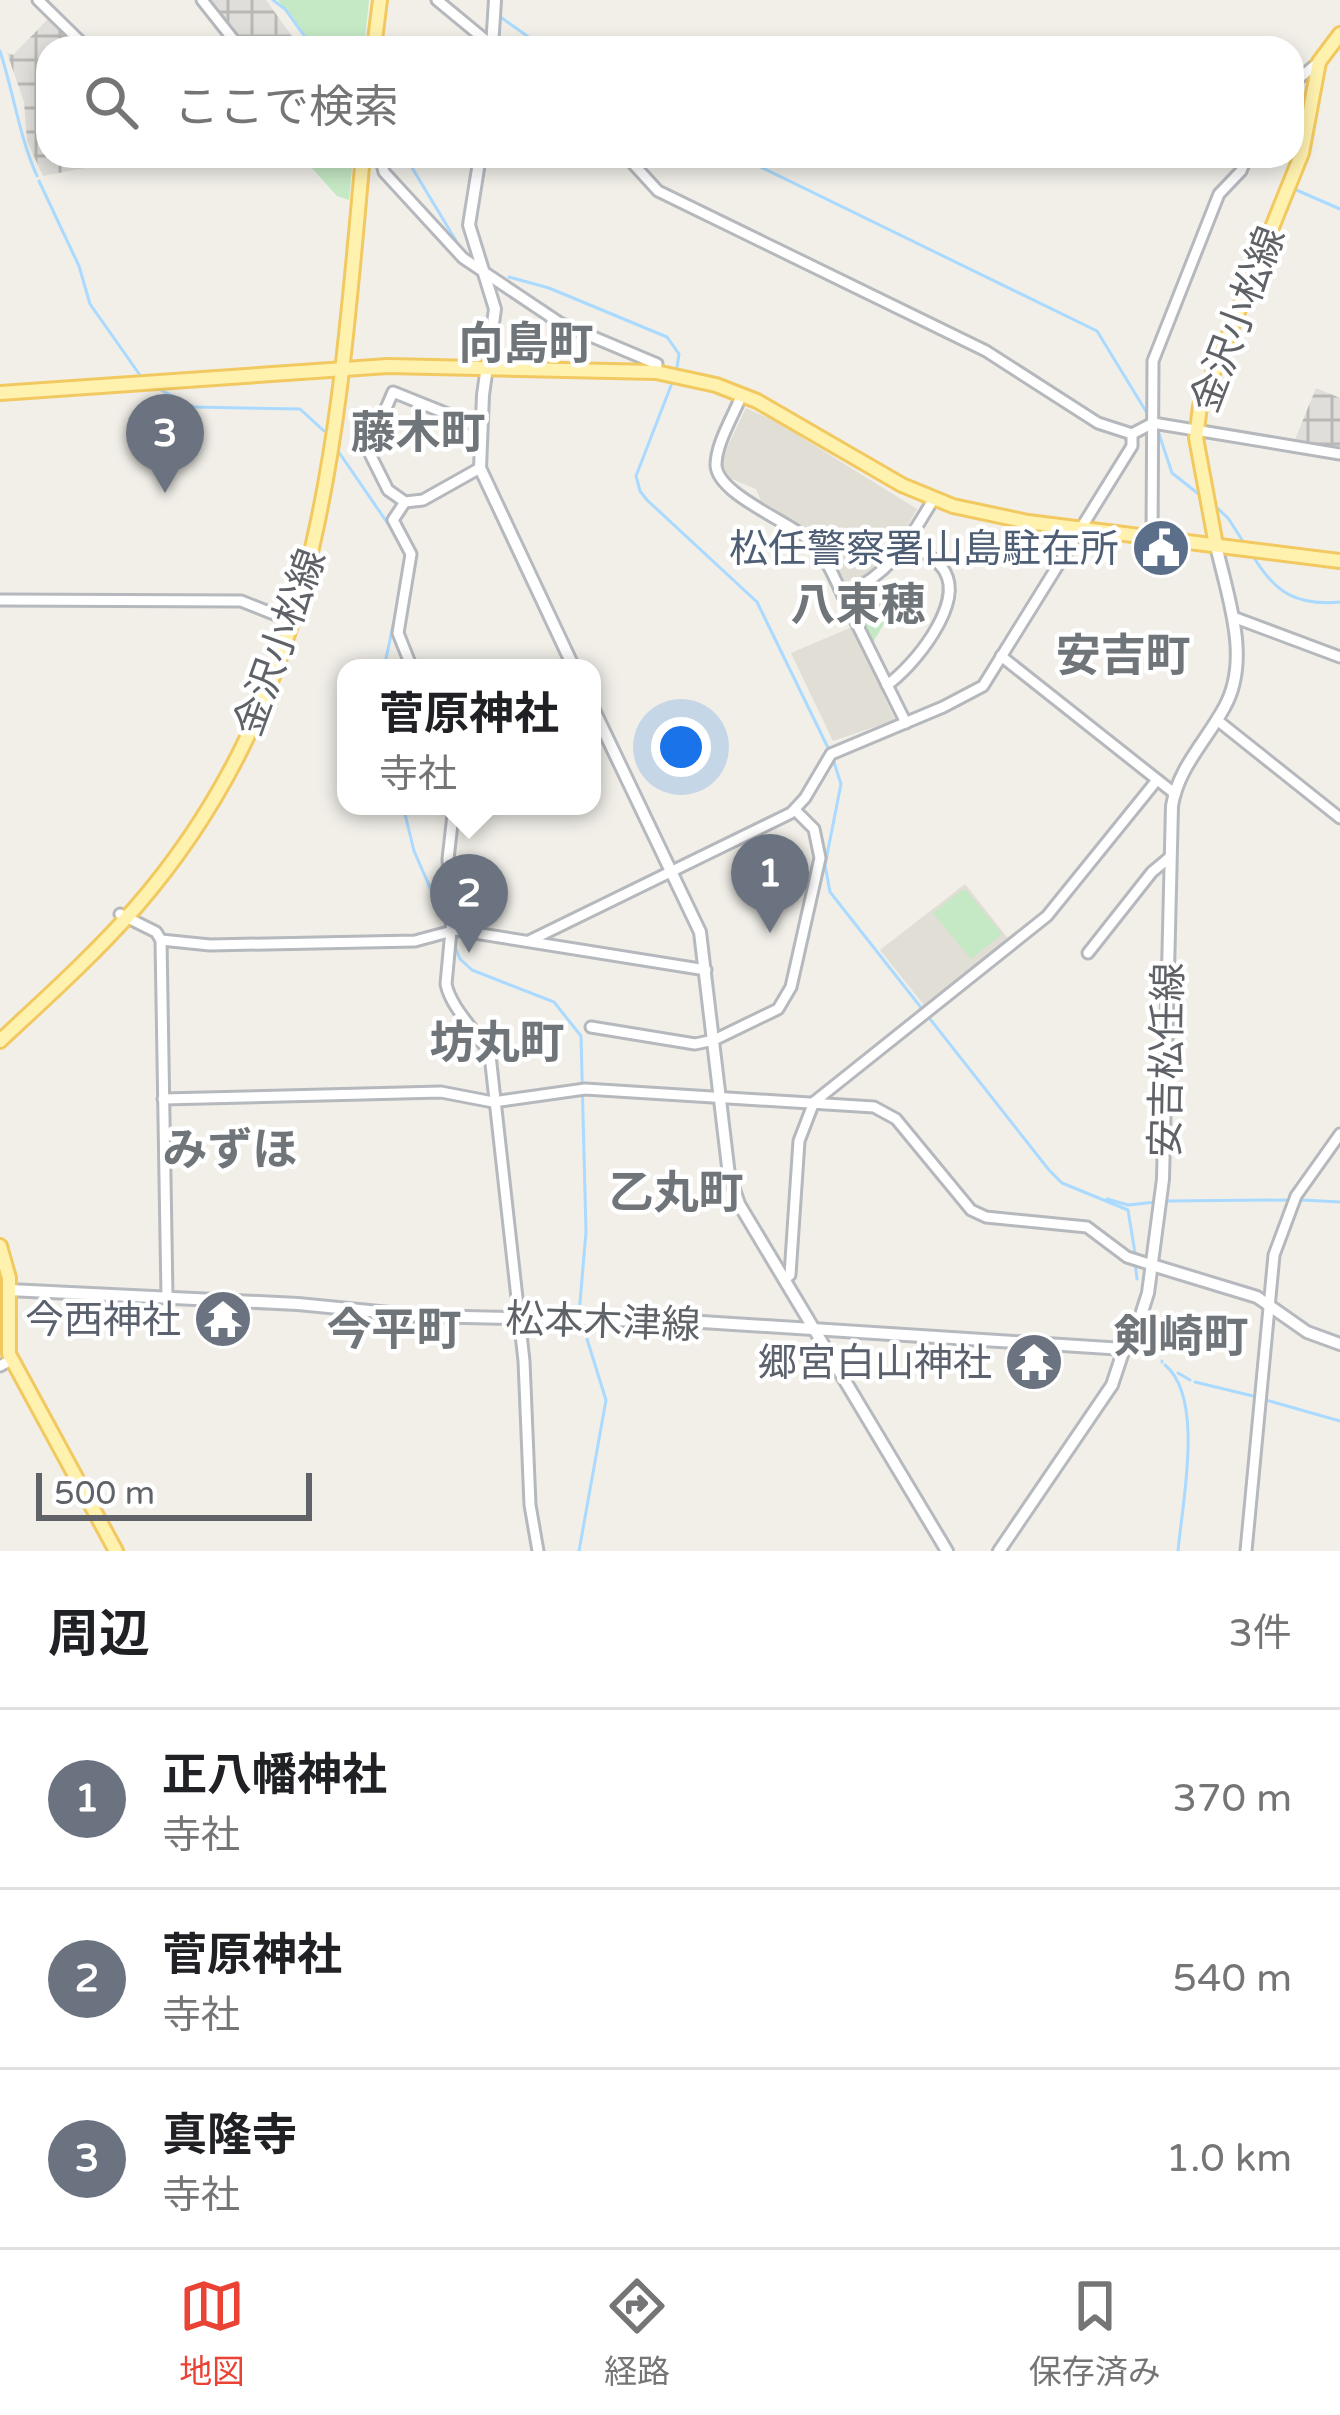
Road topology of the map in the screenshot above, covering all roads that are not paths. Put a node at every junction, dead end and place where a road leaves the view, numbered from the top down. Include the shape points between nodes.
1 (38, 0) edge
2 (202, 0) edge
3 (377, 0) edge
4 (437, 0) edge
5 (1340, 34) edge
6 (75, 36) edge
7 (230, 36) edge
8 (373, 36) edge
9 (480, 36) edge
10 (1318, 62) junction
11 (1304, 74) edge
12 (1304, 142) edge
13 (359, 168) edge
14 (383, 168) edge
15 (478, 168) edge
16 (637, 168) edge
17 (1242, 168) edge
18 (1296, 168) edge
19 (484, 273) junction
20 (487, 367) junction
21 (339, 369) junction
22 (656, 372) junction
23 (0, 393) edge
24 (742, 394) junction
25 (1153, 423) junction
26 (480, 427) junction
27 (1196, 428) junction
28 (1132, 434) junction
29 (1340, 454) edge
30 (480, 468) junction
31 (933, 500) junction
32 (405, 502) junction
33 (1079, 527) junction
34 (1152, 538) junction
35 (908, 543) junction
36 (1216, 544) junction
37 (1340, 561) edge
38 (843, 596) junction
39 (0, 600) edge
40 (1233, 617) junction
41 (292, 621) junction
42 (1001, 656) junction
43 (1340, 657) edge
44 (408, 659) edge
45 (570, 659) edge
46 (887, 685) junction
47 (1216, 720) junction
48 (906, 723) junction
49 (601, 725) edge
50 (1157, 780) junction
51 (1174, 794) junction
52 (795, 810) junction
53 (453, 815) edge
54 (1340, 818) edge
55 (1170, 857) junction
56 (672, 871) junction
57 (123, 915) junction
58 (451, 930) junction
59 (161, 940) junction
60 (529, 941) junction
61 (1088, 953) dead end
62 (706, 970) junction
63 (591, 1027) dead end
64 (0, 1037) edge
65 (714, 1040) junction
66 (721, 1096) junction
67 (163, 1099) junction
68 (493, 1102) junction
69 (814, 1102) junction
70 (1340, 1134) edge
71 (0, 1246) edge
72 (1152, 1265) junction
73 (784, 1279) junction
74 (10, 1290) junction
75 (167, 1297) junction
76 (1268, 1304) junction
77 (805, 1315) junction
78 (518, 1318) junction
79 (793, 1328) junction
80 (814, 1330) junction
81 (831, 1331) junction
82 (1130, 1341) junction
83 (1340, 1344) edge
84 (824, 1346) junction
85 (6, 1363) edge
86 (116, 1551) edge
87 (538, 1551) edge
88 (947, 1551) edge
89 (999, 1551) edge
90 (1246, 1551) edge

1 - 6 street
2 - 7 street
3 - 8 main road
4 - 9 street
5 - 10 main road, 金沢小松線
10 - 11 street
10 - 12 main road, 金沢小松線
13 - 21 main road, 金沢小松線
14 - 19 street
15 - 19 main road via 469,225
16 - 28 street via 658,190 986,351 1098,423
17 - 25 street via 1219,194 1154,356
18 - 27 main road, 金沢小松線
19 - 20 main road via 496,309
19 - 22 street via 560,322 657,364
20 - 21 main road
20 - 22 main road
20 - 26 main road
21 - 23 main road
21 - 41 main road, 金沢小松線 via 315,548
22 - 24 main road
24 - 31 main road
24 - 38 street via 716,472 725,486 808,539
25 - 27 street
25 - 28 street
25 - 34 street
26 - 30 main road
26 - 32 street via 393,392 368,450 388,490
27 - 29 street
27 - 36 main road, 金沢小松線
28 - 33 street
30 - 32 street
30 - 45 main road
31 - 33 main road
31 - 35 street
32 - 44 street via 393,520 411,554 398,638
33 - 34 main road
33 - 42 street
34 - 36 main road
35 - 38 street via 883,574
35 - 46 street via 936,561 950,591 910,667
36 - 37 main road
36 - 40 main road, 安吉松任線
38 - 46 street
39 - 41 street via 241,601
40 - 43 street
40 - 47 main road, 安吉松任線 via 1236,676
41 - 57 main road, 金沢小松線 via 228,773 173,859
42 - 48 street via 977,691
42 - 50 street
46 - 48 street
47 - 51 main road, 安吉松任線
47 - 54 street
48 - 52 street via 832,753
49 - 56 main road
50 - 51 street
50 - 69 street via 1047,916
51 - 55 main road, 安吉松任線
52 - 56 street
52 - 65 street via 821,849 791,987 778,1009
53 - 58 street
55 - 61 street
55 - 72 main road, 安吉松任線 via 1163,1179
56 - 60 street
56 - 62 main road via 698,925
57 - 59 street
57 - 64 main road, 金沢小松線
58 - 59 street via 415,941
58 - 60 street
58 - 68 street via 448,994 490,1055
59 - 67 street
60 - 62 street
62 - 65 main road
63 - 65 street via 694,1044
65 - 66 main road
66 - 68 street via 584,1089
66 - 69 street
66 - 73 main road via 739,1204
67 - 68 street via 441,1092
67 - 75 street
68 - 78 street
69 - 72 street via 888,1112 977,1214 1080,1225
69 - 73 street via 799,1141
70 - 76 street via 1283,1223
71 - 74 main road
72 - 76 main road
72 - 82 main road, 安吉松任線
73 - 77 main road
74 - 75 main road, 松本木津線
74 - 85 main road
75 - 78 main road, 松本木津線
76 - 83 main road
76 - 90 street
77 - 79 main road
77 - 80 main road
77 - 81 main road
78 - 79 main road, 松本木津線
78 - 87 street
79 - 80 main road, 松本木津線
79 - 84 main road
80 - 81 main road, 松本木津線
80 - 84 main road
81 - 82 main road, 松本木津線
81 - 84 main road
82 - 89 main road, 安吉松任線 via 1112,1385
84 - 88 main road
85 - 86 main road

